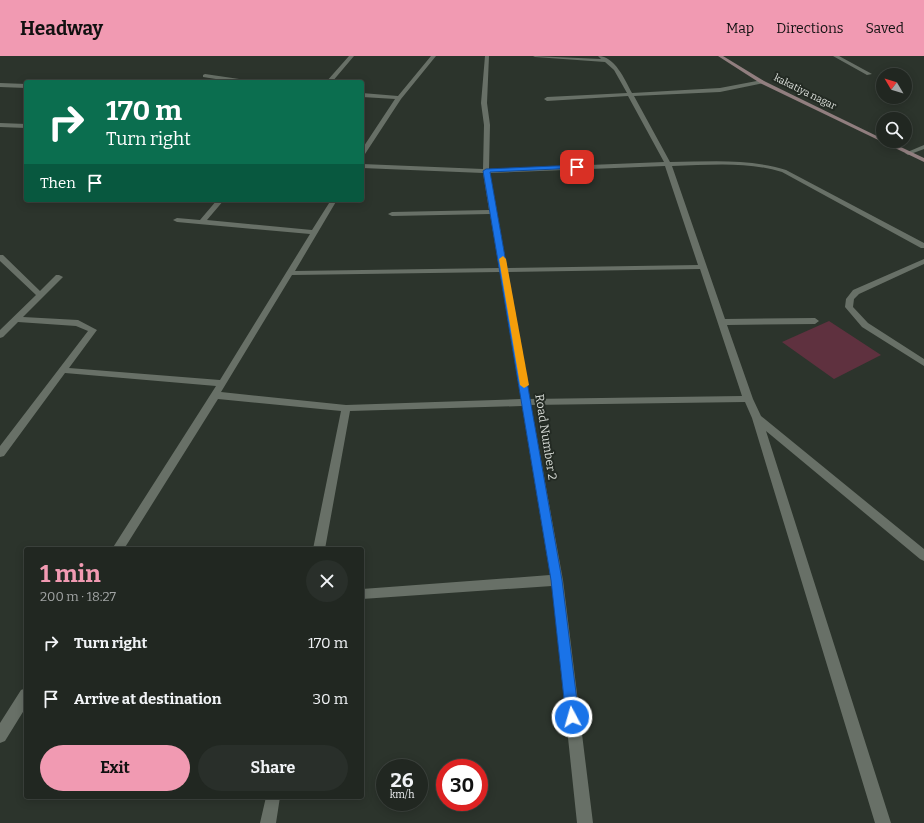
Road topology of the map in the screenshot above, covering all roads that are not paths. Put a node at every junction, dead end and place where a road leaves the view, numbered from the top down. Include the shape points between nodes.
1 (352, 56) edge
2 (434, 56) edge
3 (487, 56) edge
4 (535, 56) edge
5 (720, 56) edge
6 (835, 56) edge
7 (602, 58) edge
8 (869, 74) dead end
9 (205, 76) dead end
10 (232, 80) edge
11 (331, 80) edge
12 (762, 82) junction
13 (0, 85) edge
14 (24, 86) edge
15 (629, 94) junction
16 (364, 95) edge
17 (399, 98) junction
18 (547, 99) dead end
19 (0, 125) edge
20 (24, 126) edge
21 (876, 138) edge
22 (924, 147) edge
23 (898, 148) edge
24 (364, 151) edge
25 (908, 153) junction
26 (924, 160) edge
27 (668, 164) junction
28 (364, 166) edge
29 (486, 171) junction
30 (218, 202) edge
31 (333, 202) edge
32 (494, 212) junction
33 (392, 214) dead end
34 (177, 220) dead end
35 (202, 222) junction
36 (314, 232) junction
37 (924, 246) edge
38 (0, 257) edge
39 (924, 261) edge
40 (704, 267) junction
41 (505, 271) junction
42 (289, 273) junction
43 (59, 277) dead end
44 (40, 295) junction
45 (15, 320) junction
46 (815, 321) dead end
47 (722, 322) junction
48 (0, 336) edge
49 (924, 363) edge
50 (62, 370) junction
51 (221, 383) junction
52 (215, 396) junction
53 (748, 399) junction
54 (527, 402) junction
55 (346, 408) junction
56 (757, 418) junction
57 (0, 453) edge
58 (119, 547) edge
59 (319, 547) edge
60 (924, 556) edge
61 (557, 580) junction
62 (364, 594) edge
63 (24, 698) edge
64 (0, 736) edge
65 (273, 799) edge
66 (268, 823) edge
67 (584, 823) edge
68 (883, 823) edge

1 - 11 street
2 - 17 street
3 - 29 street, Road Number 2 via 484,102 487,125
4 - 7 street
5 - 12 street, kakatiya nagar
6 - 8 street
7 - 15 street via 616,69
9 - 10 street
12 - 15 street via 720,90
12 - 21 street, kakatiya nagar
13 - 14 street
15 - 18 street
15 - 27 street
16 - 17 street
17 - 24 street
19 - 20 street
22 - 25 street
23 - 25 street, kakatiya nagar
25 - 26 street, kakatiya nagar
27 - 29 street
27 - 37 street via 747,163 784,171
27 - 40 street
28 - 29 street
29 - 32 street, Road Number 2
30 - 35 street
31 - 36 street
32 - 33 street
32 - 41 street, Road Number 2
34 - 35 street
35 - 36 street
36 - 42 street
38 - 44 street
39 - 49 street via 856,292 850,299 849,307 865,325
40 - 41 street
40 - 47 street
41 - 42 street
41 - 54 street, Road Number 2
42 - 51 street
43 - 44 street
44 - 45 street
45 - 48 street
45 - 50 street via 78,323 93,330
46 - 47 street
47 - 53 street
50 - 51 street
50 - 57 street
51 - 52 street
52 - 55 street
52 - 58 street
53 - 54 street
53 - 56 street
54 - 55 street
54 - 61 street, Road Number 2
55 - 59 street
56 - 60 street
56 - 68 street
61 - 62 street
61 - 67 street, Road Number 2
63 - 64 street
65 - 66 street

